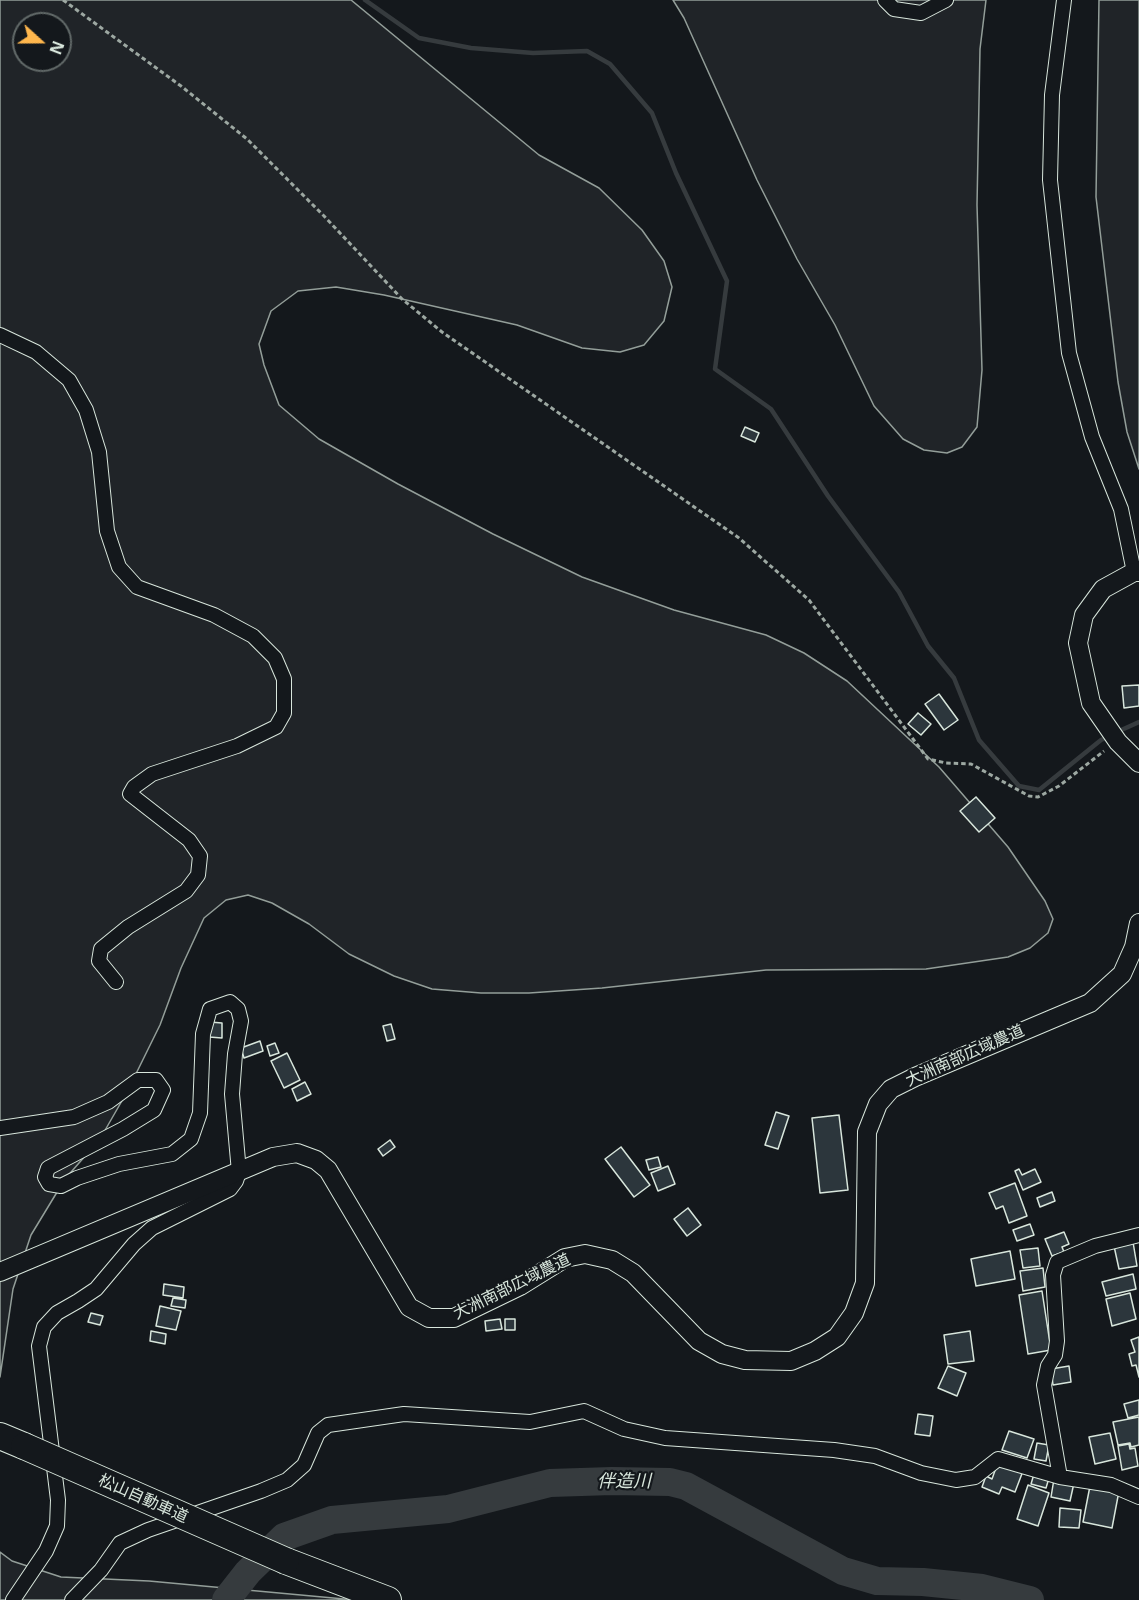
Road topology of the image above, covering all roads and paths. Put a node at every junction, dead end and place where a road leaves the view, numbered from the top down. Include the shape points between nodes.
1 (63, 0) edge
2 (885, 0) edge
3 (946, 0) edge
4 (1064, 0) edge
5 (0, 335) edge
6 (1137, 572) edge
7 (1118, 742) junction
8 (1139, 762) edge
9 (1139, 923) edge
10 (116, 982) dead end
11 (0, 1128) edge
12 (239, 1172) junction
13 (1139, 1235) edge
14 (0, 1272) edge
15 (0, 1436) edge
16 (1060, 1477) junction
17 (1139, 1497) edge
18 (286, 1562) junction
19 (13, 1600) edge
20 (72, 1600) edge
21 (367, 1600) edge
22 (388, 1600) edge

1 - 7 path via 247,139 402,299 442,332 739,538 809,600 928,759 971,764 1029,796 1038,797
2 - 3 street via 894,9 921,13
4 - 6 street via 1052,95 1050,180 1069,353 1092,436 1121,509
5 - 10 street via 36,352 69,380 86,410 99,452 107,531 119,567 137,587 214,615 253,636 275,657 284,679 284,713 276,727 237,746 153,774 134,786 130,794 189,840 200,856 198,875 186,891 101,949 99,961
6 - 7 street via 1103,589 1084,615 1078,643 1091,703
7 - 8 street
9 - 12 street, 大洲南部広域農道 via 1122,974 1090,1003 915,1077 891,1089 878,1104 867,1132 865,1283 854,1313 837,1338 791,1361 745,1360 722,1354 699,1341 633,1273 612,1260 585,1254 565,1258 520,1286 454,1318 429,1318 410,1307 328,1170 316,1160 297,1153 273,1157
11 - 12 street via 74,1117 108,1102 138,1080 156,1080 163,1090 154,1110 48,1168 45,1177 49,1184 60,1186 119,1164 172,1154 191,1138 200,1113 203,1034 210,1009 230,1002 238,1009 241,1021 232,1094
12 - 14 street, 大洲南部広域農道
12 - 19 street via 230,1189 153,1228 96,1288 57,1313 44,1327 39,1346 58,1500 57,1526 46,1551
13 - 16 street via 1095,1246 1057,1262 1053,1275 1057,1341 1044,1385
15 - 18 highway, 松山自動車道, bridge
16 - 17 street via 1111,1485
16 - 20 street via 998,1459 975,1477 956,1480 921,1473 875,1456 834,1450 665,1438 624,1429 584,1412 530,1422 404,1414 328,1425 318,1433 304,1465 287,1480 120,1543
18 - 21 highway
18 - 22 highway

